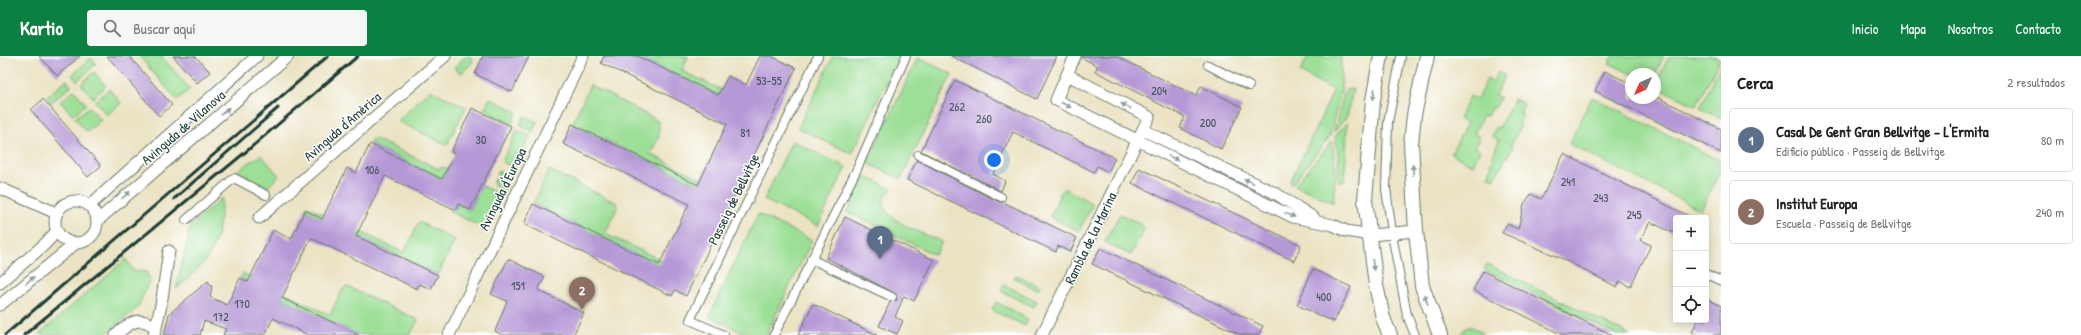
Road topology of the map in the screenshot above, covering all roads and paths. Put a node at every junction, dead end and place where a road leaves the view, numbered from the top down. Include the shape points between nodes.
1 (257, 56) edge
2 (288, 56) edge
3 (444, 56) edge
4 (582, 56) edge
5 (818, 56) edge
6 (906, 56) edge
7 (1075, 56) edge
8 (1382, 56) edge
9 (1427, 56) edge
10 (1401, 57) edge
11 (1208, 65) dead end
12 (1068, 75) junction
13 (1249, 86) dead end
14 (1143, 130) junction
15 (1138, 141) junction
16 (918, 155) dead end
17 (0, 188) edge
18 (266, 195) dead end
19 (1001, 197) dead end
20 (89, 206) junction
21 (56, 213) junction
22 (259, 218) dead end
23 (186, 220) dead end
24 (97, 221) junction
25 (1319, 221) junction
26 (1392, 225) dead end
27 (57, 231) junction
28 (1416, 231) junction
29 (1370, 235) junction
30 (1393, 240) dead end
31 (76, 243) junction
32 (169, 251) dead end
33 (811, 259) junction
34 (1709, 275) edge
35 (1721, 281) edge
36 (0, 283) edge
37 (892, 298) dead end
38 (0, 305) edge
39 (155, 331) edge
40 (116, 335) edge
41 (449, 335) edge
42 (724, 335) edge
43 (774, 335) edge
44 (1042, 335) edge
45 (1390, 335) edge
46 (1415, 335) edge
47 (1440, 335) edge

1 - 20 street, Avinguda de Vilanova
24 -> 2 street, Avinguda de Vilanova
3 - 22 street, Avinguda d'Amèrica
4 - 41 street, Avinguda d'Europa
5 - 42 street, Passeig de Bellvitge via 690,320
6 - 33 street via 857,169
7 - 12 street
8 -> 29 street via 1373,100 1365,200
28 -> 9 street via 1411,143 1414,115
10 - 26 street via 1388,122 1386,189
11 - 13 street
14 -> 12 street, Rambla de la Marina via 1149,117
12 -> 15 street via 1056,100
14 - 15 street, Rambla de la Marina
25 -> 14 street via 1275,193
15 -> 25 street via 1293,217
15 - 44 street, Rambla de la Marina
16 - 19 street
17 - 21 street
18 - 23 street via 234,178
20 - 21 street via 74,201 62,206
20 - 24 street
21 - 27 street
24 - 31 street, Avinguda de Vilanova via 95,231 89,238
25 - 29 street via 1346,231
27 - 31 street via 59,236
27 - 36 street
28 - 29 street
47 -> 28 street via 1422,286
29 -> 45 street via 1376,285 1383,318
30 - 46 street via 1408,315
38 -> 31 street, Avinguda de Vilanova
32 - 39 street
33 - 37 street
33 - 43 street
34 - 35 street
39 - 40 street via 144,320 135,320

